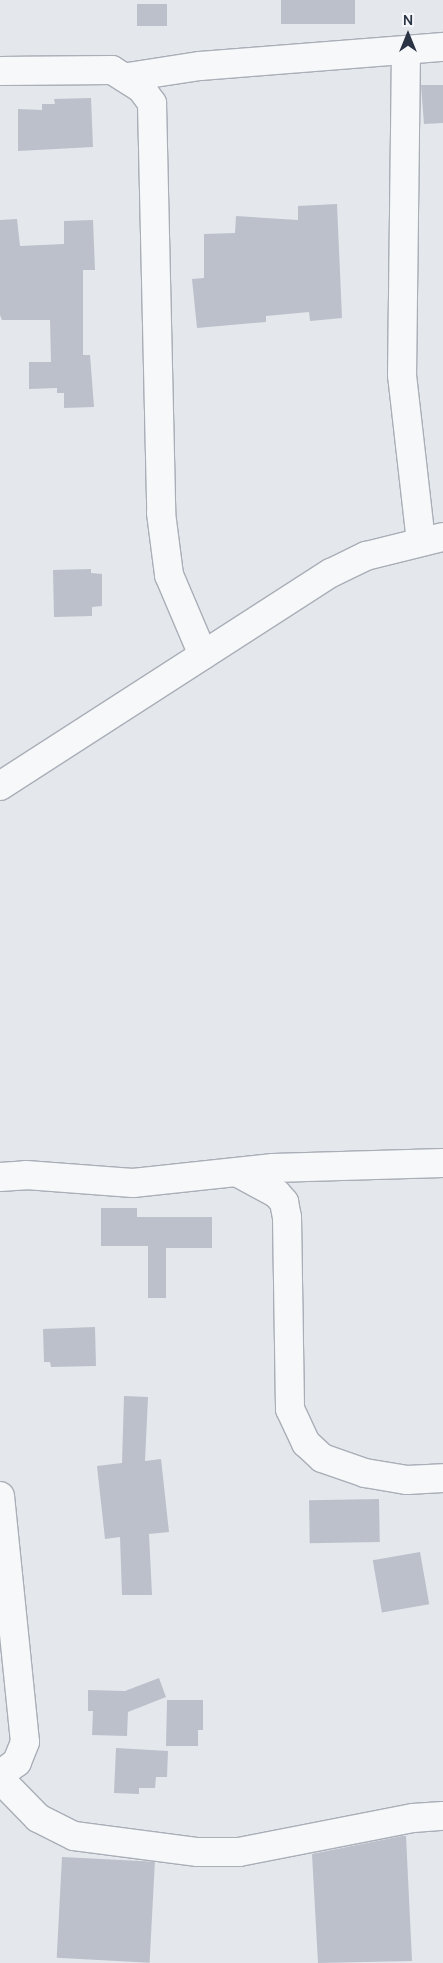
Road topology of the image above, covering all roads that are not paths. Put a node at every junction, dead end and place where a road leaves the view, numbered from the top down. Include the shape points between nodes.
1 (443, 47) edge
2 (406, 50) junction
3 (0, 72) edge
4 (128, 77) junction
5 (432, 539) edge
6 (203, 655) junction
7 (0, 786) edge
8 (443, 1163) edge
9 (240, 1174) junction
10 (0, 1177) edge
11 (443, 1478) edge
12 (0, 1496) edge
13 (0, 1775) edge
14 (0, 1779) edge
15 (443, 1816) edge

1 - 2 street
2 - 4 street via 200,66
2 - 5 street via 402,375
3 - 4 street via 112,70
4 - 6 street via 152,103 161,513 169,575
5 - 6 street via 366,556 331,574
6 - 7 street
8 - 9 street via 273,1168
9 - 10 street via 133,1183 26,1175
9 - 11 street via 277,1194 284,1202 287,1217 290,1409 306,1443 322,1458 365,1473 407,1480
12 - 13 street via 25,1742 17,1762
14 - 15 street via 38,1818 74,1836 198,1852 239,1852 424,1816

